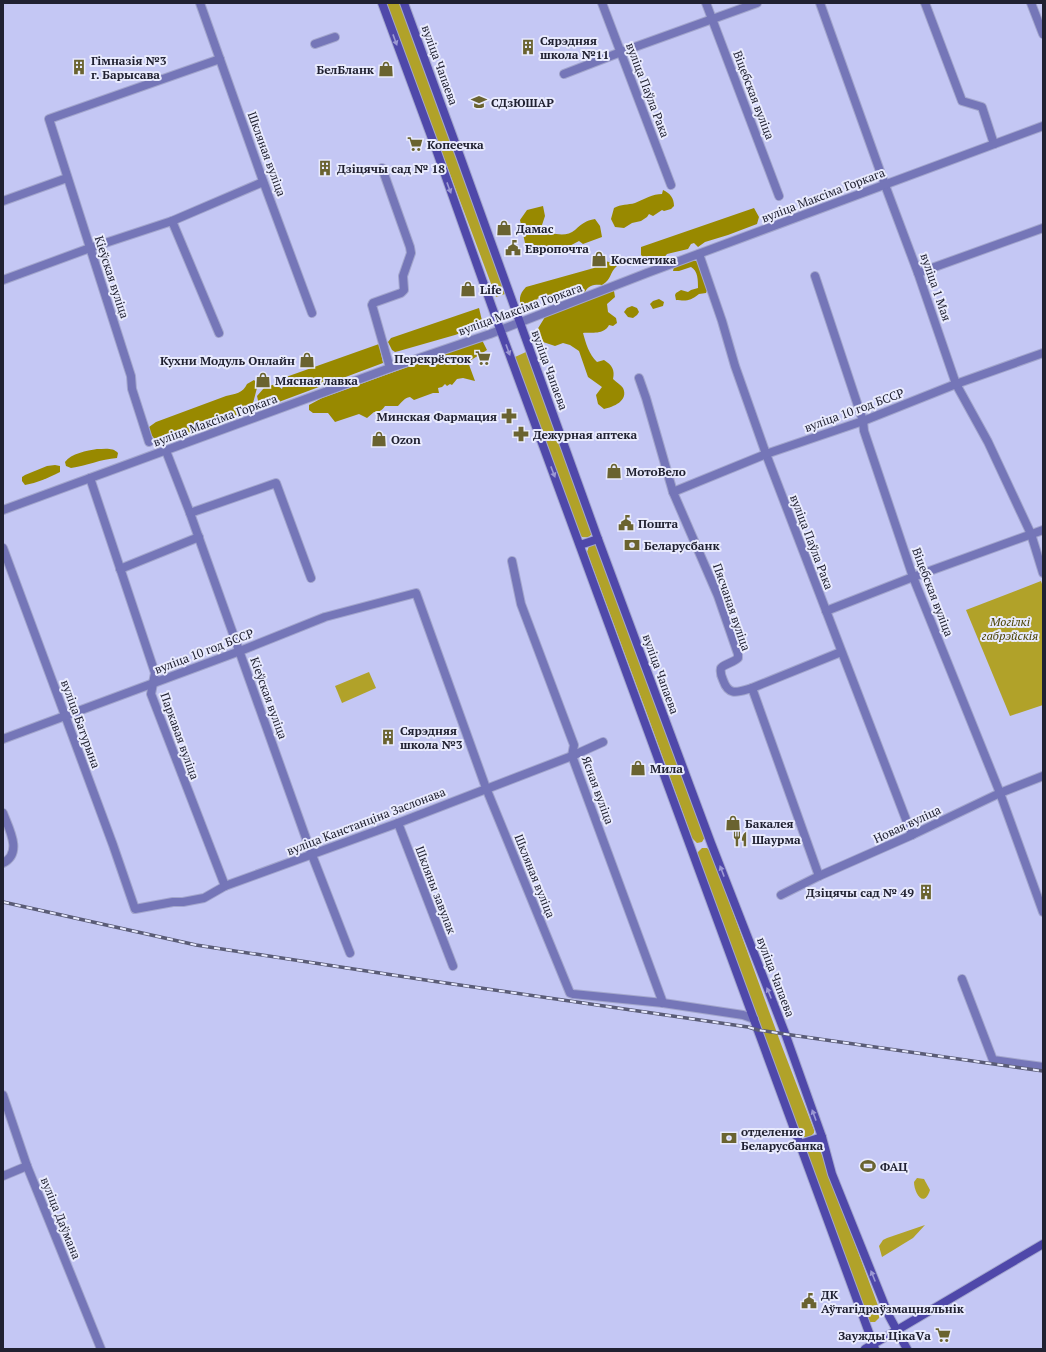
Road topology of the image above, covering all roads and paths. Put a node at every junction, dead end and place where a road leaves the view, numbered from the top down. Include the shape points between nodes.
1 (200, 3) edge
2 (382, 3) edge
3 (404, 3) edge
4 (602, 3) edge
5 (706, 3) edge
6 (757, 3) edge
7 (820, 3) edge
8 (925, 3) edge
9 (1031, 3) edge
10 (712, 19) junction
11 (1043, 34) edge
12 (335, 37) dead end
13 (315, 44) dead end
14 (621, 52) junction
15 (220, 60) junction
16 (564, 74) dead end
17 (1043, 126) edge
18 (994, 144) junction
19 (382, 168) dead end
20 (67, 178) junction
21 (263, 182) junction
22 (671, 185) dead end
23 (885, 185) junction
24 (780, 196) dead end
25 (3, 201) edge
26 (172, 221) junction
27 (1043, 228) edge
28 (90, 248) junction
29 (699, 254) junction
30 (918, 273) junction
31 (815, 276) dead end
32 (3, 280) edge
33 (312, 313) dead end
34 (520, 323) junction
35 (501, 330) junction
36 (219, 333) dead end
37 (1043, 353) edge
38 (390, 368) junction
39 (639, 378) dead end
40 (956, 384) junction
41 (863, 421) junction
42 (149, 442) dead end
43 (166, 451) junction
44 (766, 454) junction
45 (90, 478) junction
46 (673, 492) junction
47 (3, 510) edge
48 (190, 513) junction
49 (1043, 530) edge
50 (1031, 534) junction
51 (199, 537) junction
52 (598, 539) junction
53 (580, 545) junction
54 (3, 548) edge
55 (512, 561) dead end
56 (120, 568) junction
57 (1043, 573) edge
58 (913, 577) junction
59 (311, 578) dead end
60 (416, 593) joint
61 (826, 611) junction
62 (240, 650) junction
63 (841, 652) junction
64 (153, 683) junction
65 (752, 688) junction
66 (65, 716) junction
67 (3, 739) edge
68 (603, 742) dead end
69 (572, 756) junction
70 (1043, 776) edge
71 (486, 788) junction
72 (1000, 793) junction
73 (3, 813) edge
74 (398, 823) junction
75 (912, 835) junction
76 (312, 855) junction
77 (3, 863) edge
78 (819, 876) junction
79 (225, 886) junction
80 (781, 895) dead end
81 (135, 910) joint
82 (1043, 912) edge
83 (350, 953) dead end
84 (453, 966) dead end
85 (962, 979) dead end
86 (663, 1004) junction
87 (754, 1019) junction
88 (1043, 1067) edge
89 (3, 1095) edge
90 (822, 1137) junction
91 (800, 1144) junction
92 (27, 1166) junction
93 (3, 1176) edge
94 (1043, 1244) edge
95 (896, 1330) junction
96 (874, 1347) edge
97 (101, 1349) edge
98 (865, 1349) edge
99 (907, 1349) edge

1 - 15 street, Шкляная вуліца
2 -> 35 main road
3 - 34 main road, вуліца Чапаева
4 - 14 street, вуліца Паўла Рака
5 - 10 street, Віцебская вуліца
6 - 10 street
7 - 23 street, вуліца 1 Мая
8 - 18 street via 962,101 982,107
9 - 11 street
10 - 14 street
10 - 24 street, Віцебская вуліца
12 - 13 street
14 - 16 street
14 - 22 street, вуліца Паўла Рака
15 - 20 street, Кіеўская вуліца via 49,119
15 - 21 street, Шкляная вуліца
17 - 18 street, вуліца Максіма Горкага
18 - 23 street, вуліца Максіма Горкага
19 - 38 street via 411,253 403,276 404,290 372,305
20 - 25 street
20 - 28 street, Кіеўская вуліца
21 - 26 street
21 - 33 street, Шкляная вуліца
23 - 29 street, вуліца Максіма Горкага
23 - 30 street, вуліца 1 Мая
26 - 28 street
26 - 36 street
27 - 30 street
28 - 32 street
28 - 42 street, Кіеўская вуліца
29 - 34 street, вуліца Максіма Горкага
29 - 44 street, вуліца Паўла Рака
30 - 40 street, вуліца 1 Мая
31 - 41 street, Віцебская вуліца
34 - 35 street, вуліца Максіма Горкага
34 - 52 main road, вуліца Чапаева
35 - 38 street, вуліца Максіма Горкага
35 -> 53 main road
37 - 40 street, вуліца 10 год БССР
38 - 43 street, вуліца Максіма Горкага
39 - 46 street, Пясчаная вуліца
40 - 41 street, вуліца 10 год БССР
40 - 50 street, вуліца 1 Мая via 988,442
41 - 44 street, вуліца 10 год БССР
41 - 58 street, Віцебская вуліца via 868,446
43 - 45 street, вуліца Максіма Горкага
43 - 48 street, Кіеўская вуліца
44 - 46 street, вуліца 10 год БССР
44 - 61 street, вуліца Паўла Рака
45 - 47 street, вуліца Максіма Горкага
45 - 56 street, Паркавая вуліца
46 - 65 street, Пясчаная вуліца via 718,596 738,654 735,662 720,668 725,686 730,691 737,692
48 - 51 street, Кіеўская вуліца
48 - 59 street via 276,483
49 - 50 street
50 - 57 street, вуліца 1 Мая
50 - 58 street
51 - 56 street
51 - 62 street, Кіеўская вуліца
52 - 53 main road
90 -> 52 main road, вуліца Чапаева
53 - 87 main road
54 - 66 street, вуліца Батурына
55 - 69 street, Ясная вуліца via 521,604 574,745
56 - 64 street, Паркавая вуліца via 155,673
58 - 61 street
58 - 72 street, Віцебская вуліца
60 - 62 street, вуліца 10 год БССР via 325,617
60 - 71 street, Шкляная вуліца
61 - 63 street, вуліца Паўла Рака
62 - 64 street, вуліца 10 год БССР
62 - 76 street, Кіеўская вуліца
63 - 65 street
63 - 75 street, вуліца Паўла Рака
64 - 66 street, вуліца 10 год БССР
64 - 79 street, Паркавая вуліца via 150,694
65 - 78 street
66 - 67 street, вуліца 10 год БССР
66 - 81 street, вуліца Батурына
68 - 69 street, вуліца Канстанціна Заслонава
69 - 71 street, вуліца Канстанціна Заслонава
69 - 86 street, Ясная вуліца
70 - 72 street, Новая вуліца
71 - 74 street, вуліца Канстанціна Заслонава
71 - 86 street, Шкляная вуліца via 570,993
72 - 75 street, Новая вуліца
72 - 82 street, Віцебская вуліца
73 - 77 street via 14,848 8,860
74 - 76 street, вуліца Канстанціна Заслонава
74 - 84 street, Шкляны завулак
75 - 78 street, Новая вуліца
76 - 79 street, вуліца Канстанціна Заслонава
76 - 83 street, Кіеўская вуліца
78 - 80 street, Новая вуліца
79 - 81 street, вуліца Канстанціна Заслонава via 204,898
85 - 88 street via 993,1060
86 - 87 street, Шкляная вуліца via 743,1015
87 - 91 main road
89 - 92 street, вуліца Даўмана
90 - 91 main road
95 -> 90 main road, вуліца Чапаева via 832,1174
91 - 96 main road
92 - 93 street
92 - 97 street, вуліца Даўмана
94 - 95 main road
95 - 96 main road
95 - 99 main road, вуліца Чапаева
96 - 98 main road

